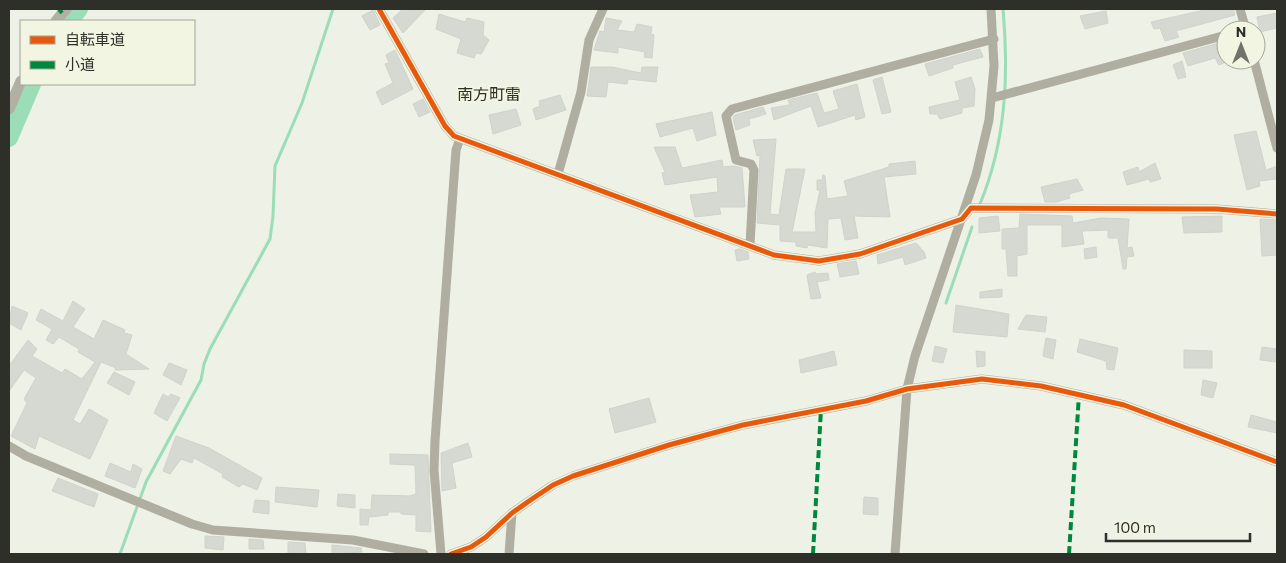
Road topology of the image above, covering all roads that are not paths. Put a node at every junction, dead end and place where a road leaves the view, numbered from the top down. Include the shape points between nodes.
1 (66, 9) edge
2 (380, 9) edge
3 (603, 9) edge
4 (991, 9) edge
5 (57, 20) edge
6 (1216, 38) edge
7 (994, 39) junction
8 (1257, 70) edge
9 (20, 83) edge
10 (1001, 96) junction
11 (9, 109) edge
12 (460, 139) junction
13 (1277, 148) edge
14 (558, 174) junction
15 (1277, 214) edge
16 (962, 219) junction
17 (750, 245) junction
18 (907, 389) junction
19 (9, 446) edge
20 (1277, 462) edge
21 (512, 513) junction
22 (424, 554) edge
23 (441, 554) edge
24 (451, 554) edge
25 (509, 554) edge
26 (895, 554) edge

1 - 5 main road
2 - 12 street via 445,126
3 - 14 street via 589,40 581,92
4 - 7 street
6 - 10 street
7 - 10 street
7 - 17 street via 732,109 726,116 736,160 750,164 754,170
8 - 13 street
9 - 11 main road
10 - 16 street
12 - 14 street
12 - 23 street via 456,150 435,441 434,470
14 - 17 street
15 - 16 street via 1217,209 971,208
16 - 17 street via 860,254 819,261 774,254
16 - 18 street via 915,356
18 - 20 street via 982,379 1041,386 1124,405
18 - 21 street via 661,448 573,476 553,485
18 - 26 street
19 - 22 street via 26,456 214,530 353,540
21 - 24 street via 486,537
21 - 25 street

